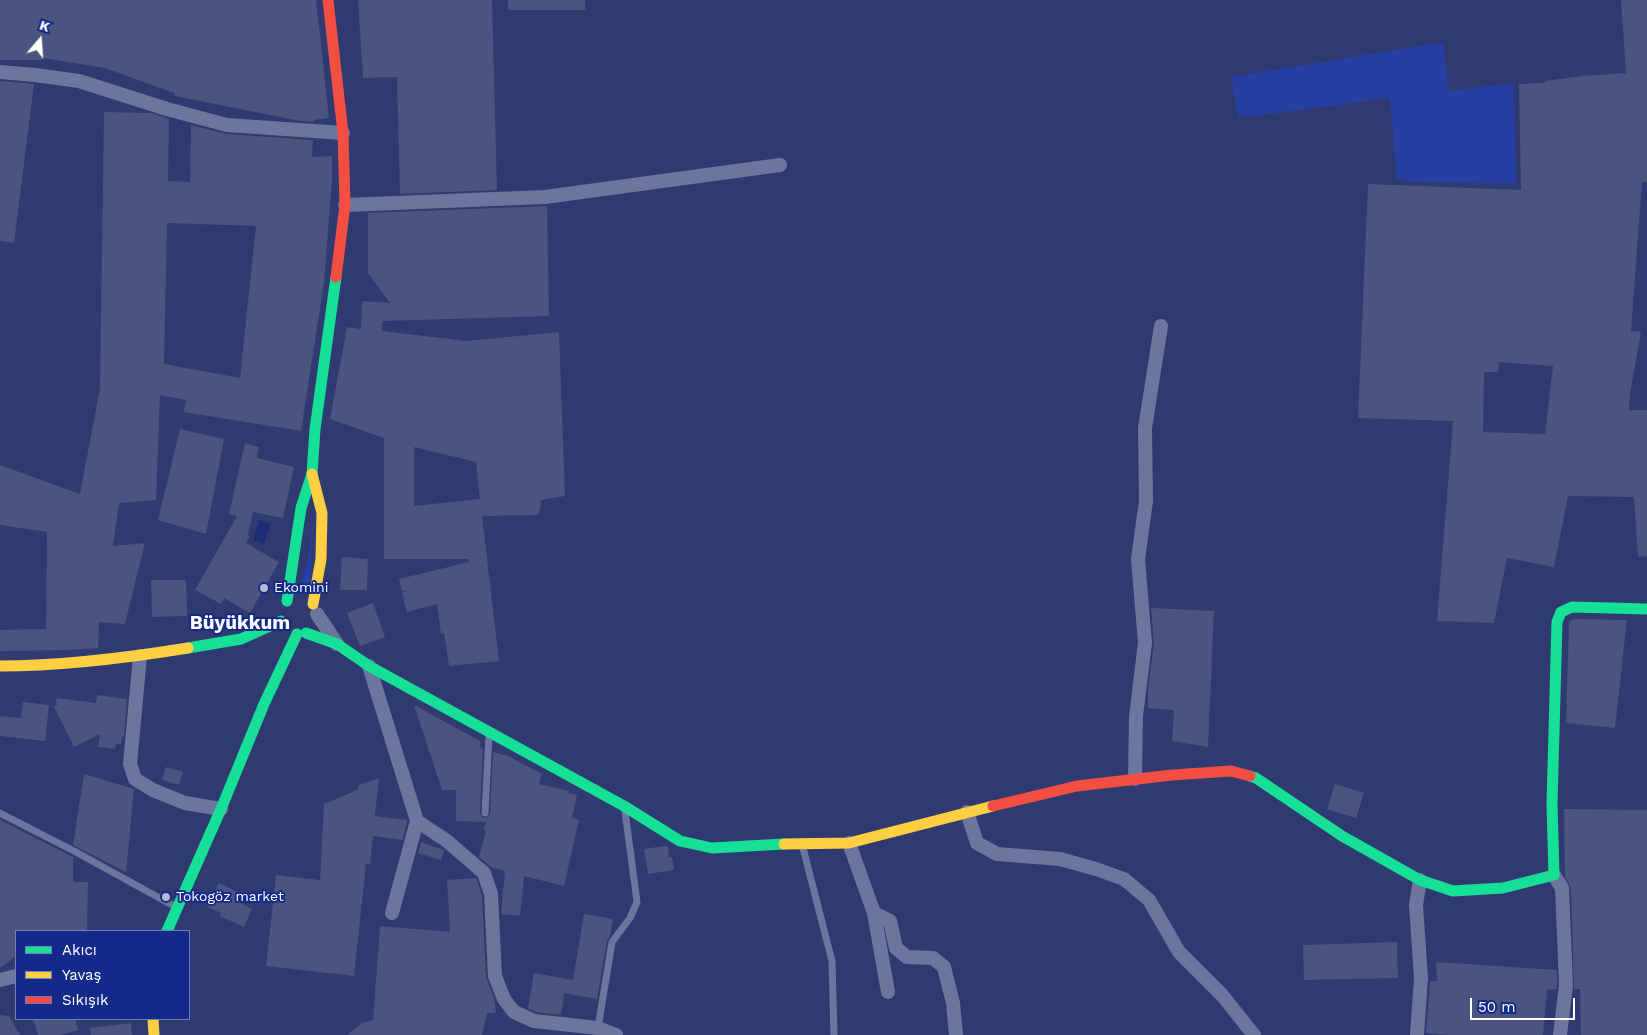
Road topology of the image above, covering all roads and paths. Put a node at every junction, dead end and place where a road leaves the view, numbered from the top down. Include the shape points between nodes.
1 (328, 0) edge
2 (0, 72) edge
3 (343, 133) junction
4 (780, 165) dead end
5 (345, 206) junction
6 (1161, 326) dead end
7 (312, 474) junction
8 (304, 603) junction
9 (1647, 609) edge
10 (281, 621) junction
11 (302, 634) junction
12 (337, 644) junction
13 (140, 656) junction
14 (0, 666) edge
15 (369, 666) junction
16 (489, 732) junction
17 (1135, 779) junction
18 (624, 806) junction
19 (221, 809) junction
20 (967, 812) junction
21 (0, 813) edge
22 (485, 813) dead end
23 (417, 821) junction
24 (801, 843) junction
25 (849, 843) junction
26 (1554, 875) junction
27 (1420, 880) junction
28 (176, 908) junction
29 (392, 913) dead end
30 (874, 913) junction
31 (167, 930) edge
32 (15, 976) edge
33 (0, 980) edge
34 (888, 992) dead end
35 (153, 1020) edge
36 (598, 1028) junction
37 (154, 1035) edge
38 (616, 1035) edge
39 (834, 1035) edge
40 (956, 1035) edge
41 (1254, 1035) edge
42 (1417, 1035) edge
43 (1560, 1035) edge

1 - 3 street
2 - 3 street via 79,81 226,125
3 - 5 street
4 - 5 street via 545,197
5 - 7 street via 315,429
6 - 17 street via 1145,428 1146,501 1138,559 1145,644 1136,716
7 - 8 street via 301,508
7 - 8 street via 322,513 321,559
8 - 10 street via 281,610
8 - 11 street via 315,625
8 - 12 street
9 - 26 street via 1572,608 1561,612 1556,622 1552,804
10 - 11 street via 287,630
10 - 13 street via 241,639
11 - 12 street
11 - 19 street via 264,704
12 - 15 street
13 - 14 street
13 - 19 street via 130,764 134,779 185,803
15 - 16 street
15 - 23 street
16 - 18 street
16 - 22 lane
17 - 20 street via 1077,786
17 - 27 street via 1230,771 1256,778 1342,836
18 - 24 street via 680,841 712,848
18 - 36 lane via 637,902 630,918 612,942
19 - 28 street
20 - 25 street
20 - 41 street via 978,843 997,854 1060,859 1124,879 1149,900 1179,952 1222,995
21 - 28 lane
23 - 29 street
23 - 36 street via 484,873 491,894 495,976 504,999 514,1012 534,1021
24 - 25 street
24 - 39 lane via 832,961
25 - 30 street
26 - 27 street via 1503,888 1453,891
26 - 43 street via 1562,888 1566,985
27 - 42 street via 1416,905 1421,978
28 - 31 street
30 - 34 street
30 - 40 street via 890,921 896,948 907,957 933,958 944,967 953,1003
32 - 33 street
35 - 37 street
36 - 38 street

